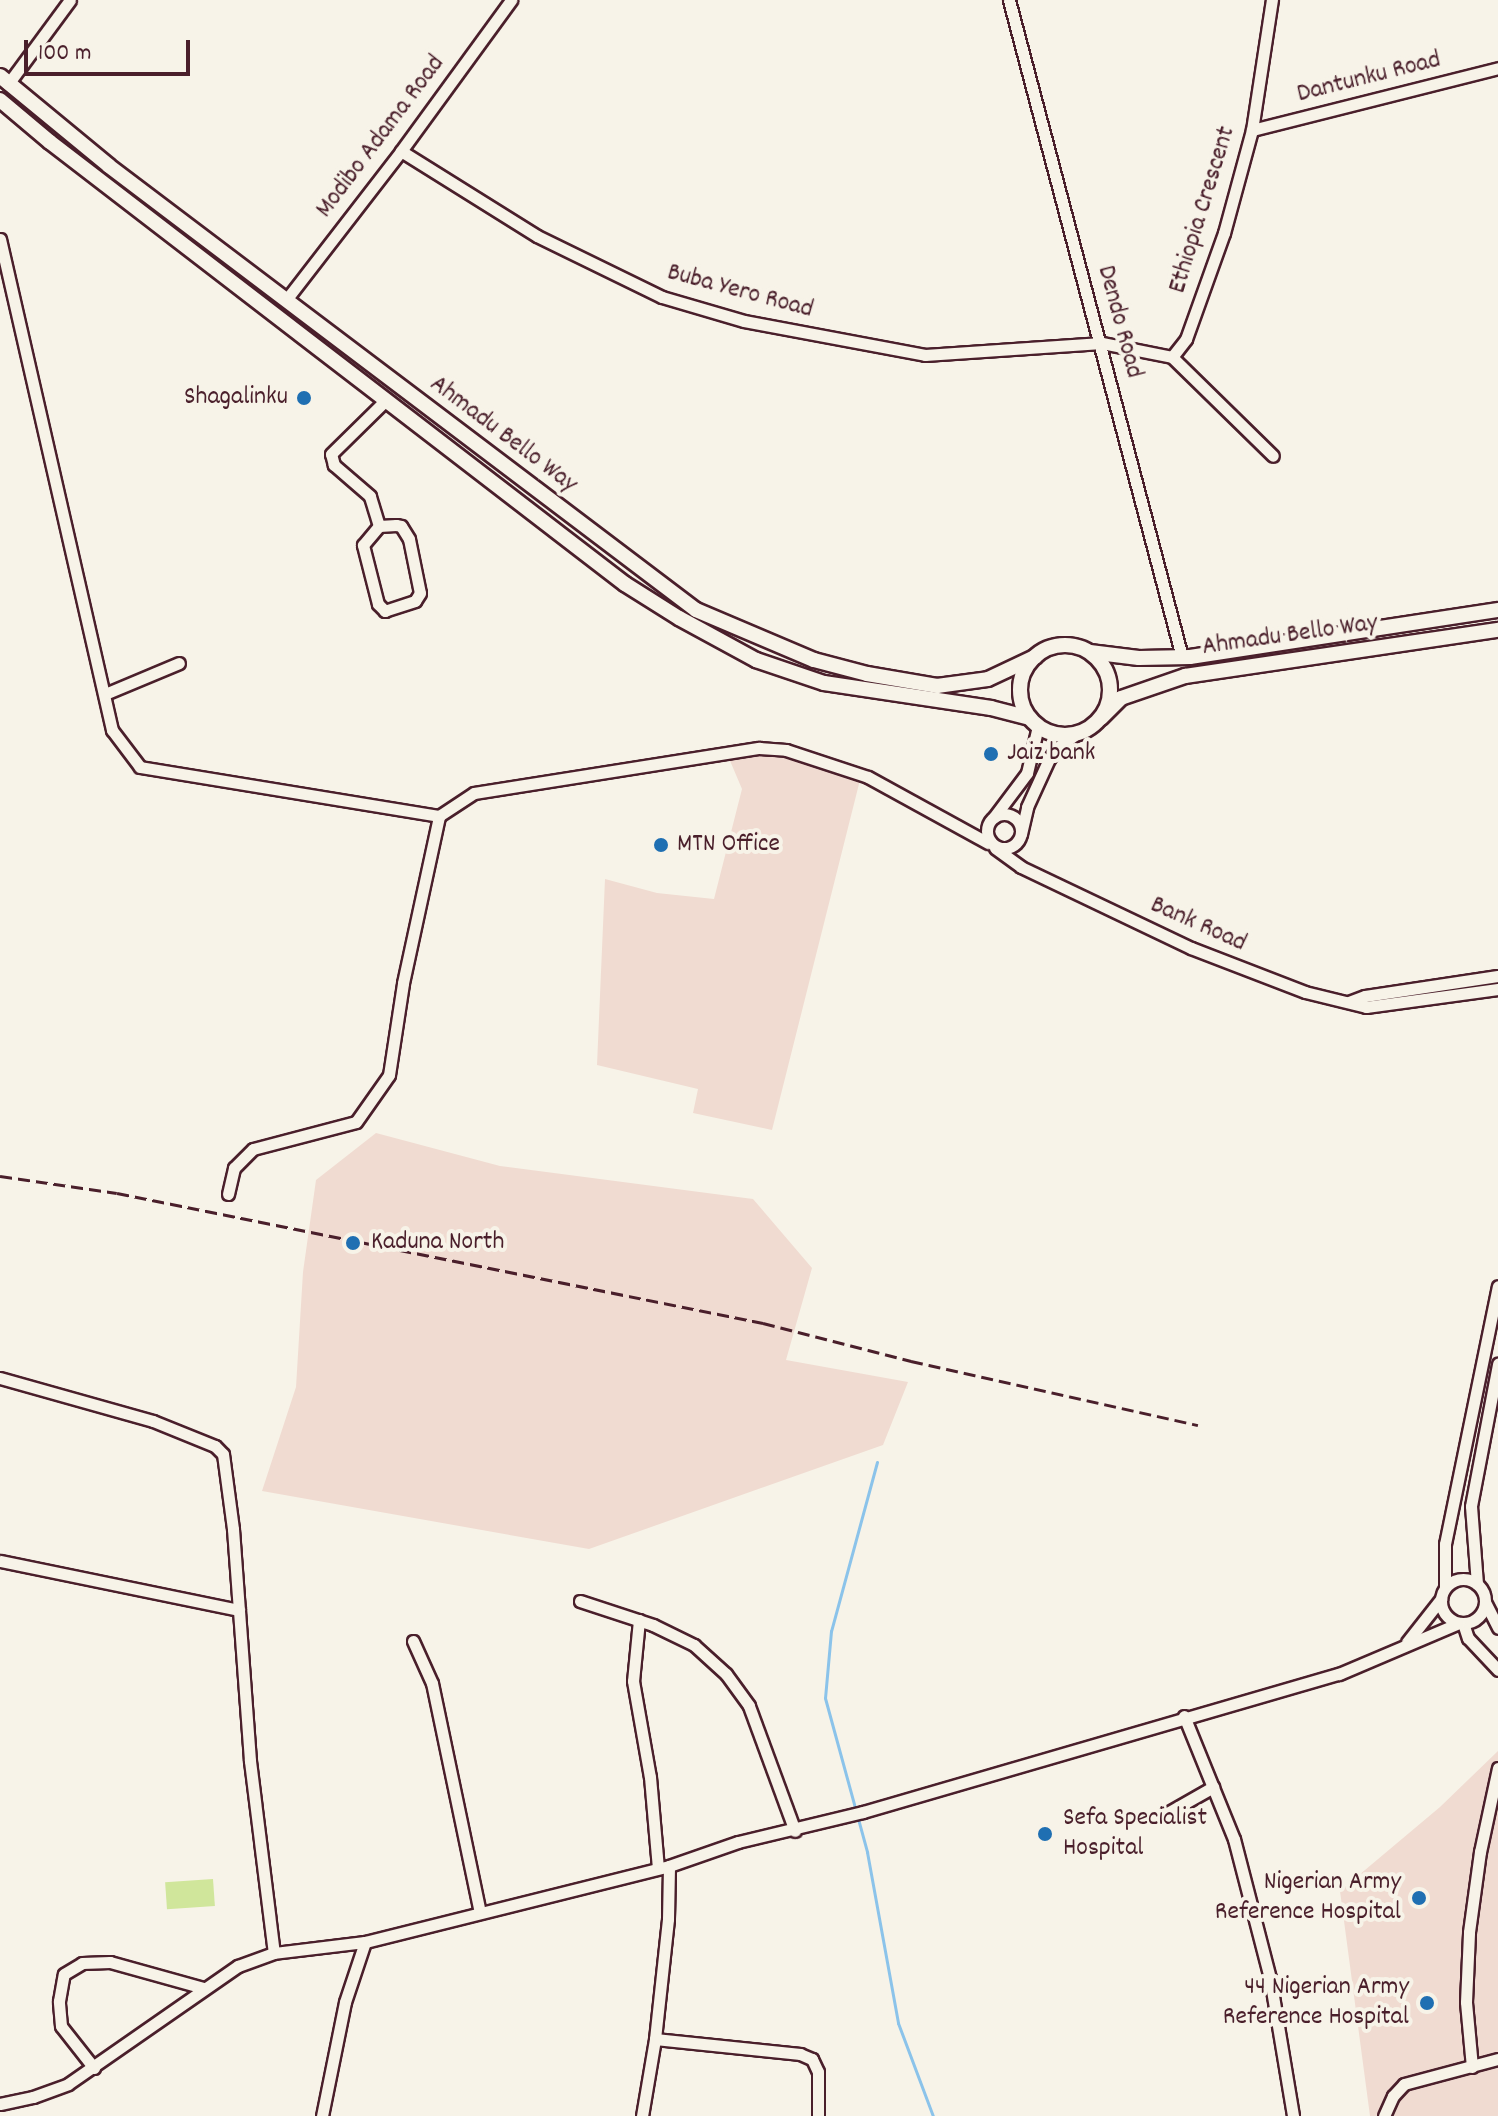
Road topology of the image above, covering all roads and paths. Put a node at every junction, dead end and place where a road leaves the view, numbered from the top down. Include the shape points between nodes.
1 (70, 0) edge
2 (511, 0) edge
3 (1009, 0) edge
4 (1272, 0) edge
5 (1498, 68) edge
6 (4, 80) edge
7 (0, 100) edge
8 (1252, 130) junction
9 (401, 151) junction
10 (0, 239) edge
11 (286, 300) junction
12 (1102, 343) junction
13 (1172, 357) junction
14 (386, 400) junction
15 (1273, 456) dead end
16 (379, 526) junction
17 (1498, 610) edge
18 (1498, 630) edge
19 (1090, 652) junction
20 (1035, 657) junction
21 (1182, 657) junction
22 (179, 663) dead end
23 (105, 694) junction
24 (1101, 718) junction
25 (1034, 722) junction
26 (1076, 734) junction
27 (439, 816) junction
28 (992, 819) junction
29 (956, 824) junction
30 (1020, 836) junction
31 (992, 846) junction
32 (1035, 873) junction
33 (1498, 976) edge
34 (1498, 989) edge
35 (1348, 1002) junction
36 (228, 1194) dead end
37 (1498, 1286) edge
38 (1498, 1364) edge
39 (0, 1378) edge
40 (0, 1561) edge
41 (1477, 1584) junction
42 (1443, 1593) junction
43 (580, 1601) dead end
44 (1485, 1602) junction
45 (239, 1610) junction
46 (639, 1620) junction
47 (1461, 1623) junction
48 (1498, 1628) edge
49 (413, 1641) dead end
50 (1407, 1643) junction
51 (1498, 1670) edge
52 (1184, 1716) junction
53 (1498, 1768) edge
54 (1213, 1787) junction
55 (1162, 1816) dead end
56 (795, 1831) junction
57 (664, 1867) junction
58 (480, 1912) junction
59 (365, 1942) junction
60 (274, 1953) junction
61 (204, 1988) junction
62 (655, 2039) junction
63 (1498, 2059) edge
64 (1472, 2067) junction
65 (94, 2068) junction
66 (0, 2104) edge
67 (322, 2116) edge
68 (642, 2116) edge
69 (818, 2116) edge
70 (1293, 2116) edge
71 (1384, 2116) edge

1 - 6 street
2 - 9 street, Modibo Adama Road
3 - 12 street, Dendo Road
4 - 8 street, Ethiopia Crescent
5 - 8 street, Dantunku Road
6 - 11 main road, Ahmadu Bello Way
7 - 14 main road, Ahmadu Bello Way
8 - 13 street, Ethiopia Crescent via 1219,246 1186,339
9 - 11 street, Modibo Adama Road
9 - 12 street, Buba Yero Road via 537,236 662,297 744,321 925,355
10 - 23 street
11 - 20 main road, Ahmadu Bello Way via 705,614 814,660 937,686 988,679
12 - 13 street
12 - 21 street, Dendo Road
13 - 15 street
14 - 16 street via 331,454 334,465 370,496
14 - 25 main road, Ahmadu Bello Way via 625,584 756,660 824,683 991,708
16 - 16 street via 365,542 364,556 378,604 390,611 415,601 420,593 405,532 396,525
17 - 21 main road, Ahmadu Bello Way
18 - 24 main road, Ahmadu Bello Way via 1185,676 1121,698
19 - 20 main road via 1058,645
19 - 21 main road, Ahmadu Bello Way
19 - 24 main road via 1110,683
20 - 25 main road via 1021,686 1024,708
22 - 23 street
23 - 27 street via 112,730 140,767
24 - 26 main road
25 - 26 main road via 1052,733
25 - 28 street via 1027,773
26 - 30 street via 1049,759
27 - 29 street, Bank Road via 474,793 759,748 786,750 854,771
27 - 36 street via 389,1075 356,1122 253,1149 234,1168
28 - 29 street via 979,827
28 - 30 street via 1014,817
28 - 31 street
29 - 31 street, Bank Road
30 - 31 street via 1010,847
30 - 32 street via 1019,855
31 - 32 street, Bank Road
32 - 35 street, Bank Road via 1271,982
33 - 35 street, Bank Road
34 - 35 street, Bank Road via 1396,1005
37 - 42 street via 1445,1544
38 - 41 street via 1471,1506
39 - 45 street via 153,1421 215,1446 223,1454
40 - 45 street
41 - 42 street via 1464,1578
41 - 44 street
42 - 47 street via 1445,1614
42 - 50 street
43 - 46 street
44 - 47 street via 1479,1616
44 - 48 street
45 - 60 street via 250,1761
46 - 56 street via 694,1645 726,1674 755,1719
46 - 57 street via 633,1681
47 - 50 street
47 - 51 street
49 - 58 street via 432,1683
50 - 52 street via 1339,1674
52 - 54 street
52 - 56 street
53 - 64 street via 1469,1932 1466,2002
54 - 55 street
54 - 70 street via 1234,1839 1270,1978
56 - 57 street via 738,1842
57 - 58 street
57 - 62 street via 668,1919
58 - 59 street
59 - 60 street
59 - 67 street via 345,2002
60 - 61 street via 238,1966
61 - 65 street
61 - 65 street via 110,1962 82,1963 64,1974 61,2026
62 - 68 street
62 - 69 street via 812,2059 818,2072
63 - 64 street
64 - 71 street via 1404,2084
65 - 66 street via 68,2084

